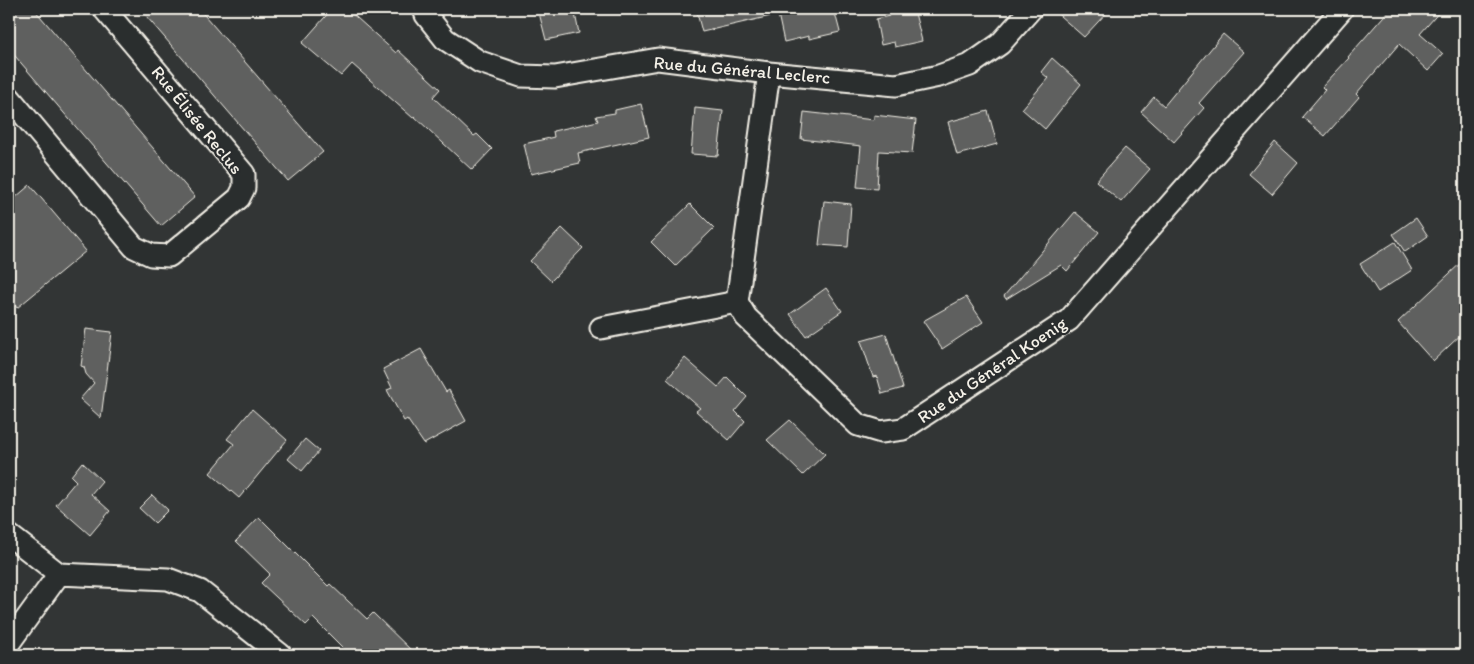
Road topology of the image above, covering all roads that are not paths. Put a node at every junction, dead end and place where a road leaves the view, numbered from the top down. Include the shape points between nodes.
1 (104, 9) edge
2 (424, 9) edge
3 (1030, 9) edge
4 (1342, 9) edge
5 (770, 74) junction
6 (9, 97) edge
7 (737, 302) junction
8 (601, 328) dead end
9 (9, 535) edge
10 (59, 574) junction
11 (9, 643) edge
12 (282, 655) edge

1 - 6 street, Rue Élisée Reclus via 244,174 244,188 239,198 169,256 152,255 134,246
2 - 5 street, Rue du Général Leclerc via 445,39 480,62 521,76 555,77 658,59
3 - 5 street, Rue du Général Leclerc via 1000,44 970,65 939,76 896,85
4 - 7 street, Rue du Général Koenig via 1068,320 903,429 881,432 858,425 746,317
5 - 7 street
7 - 8 street
9 - 10 street
10 - 11 street
10 - 12 street via 168,579 200,591

